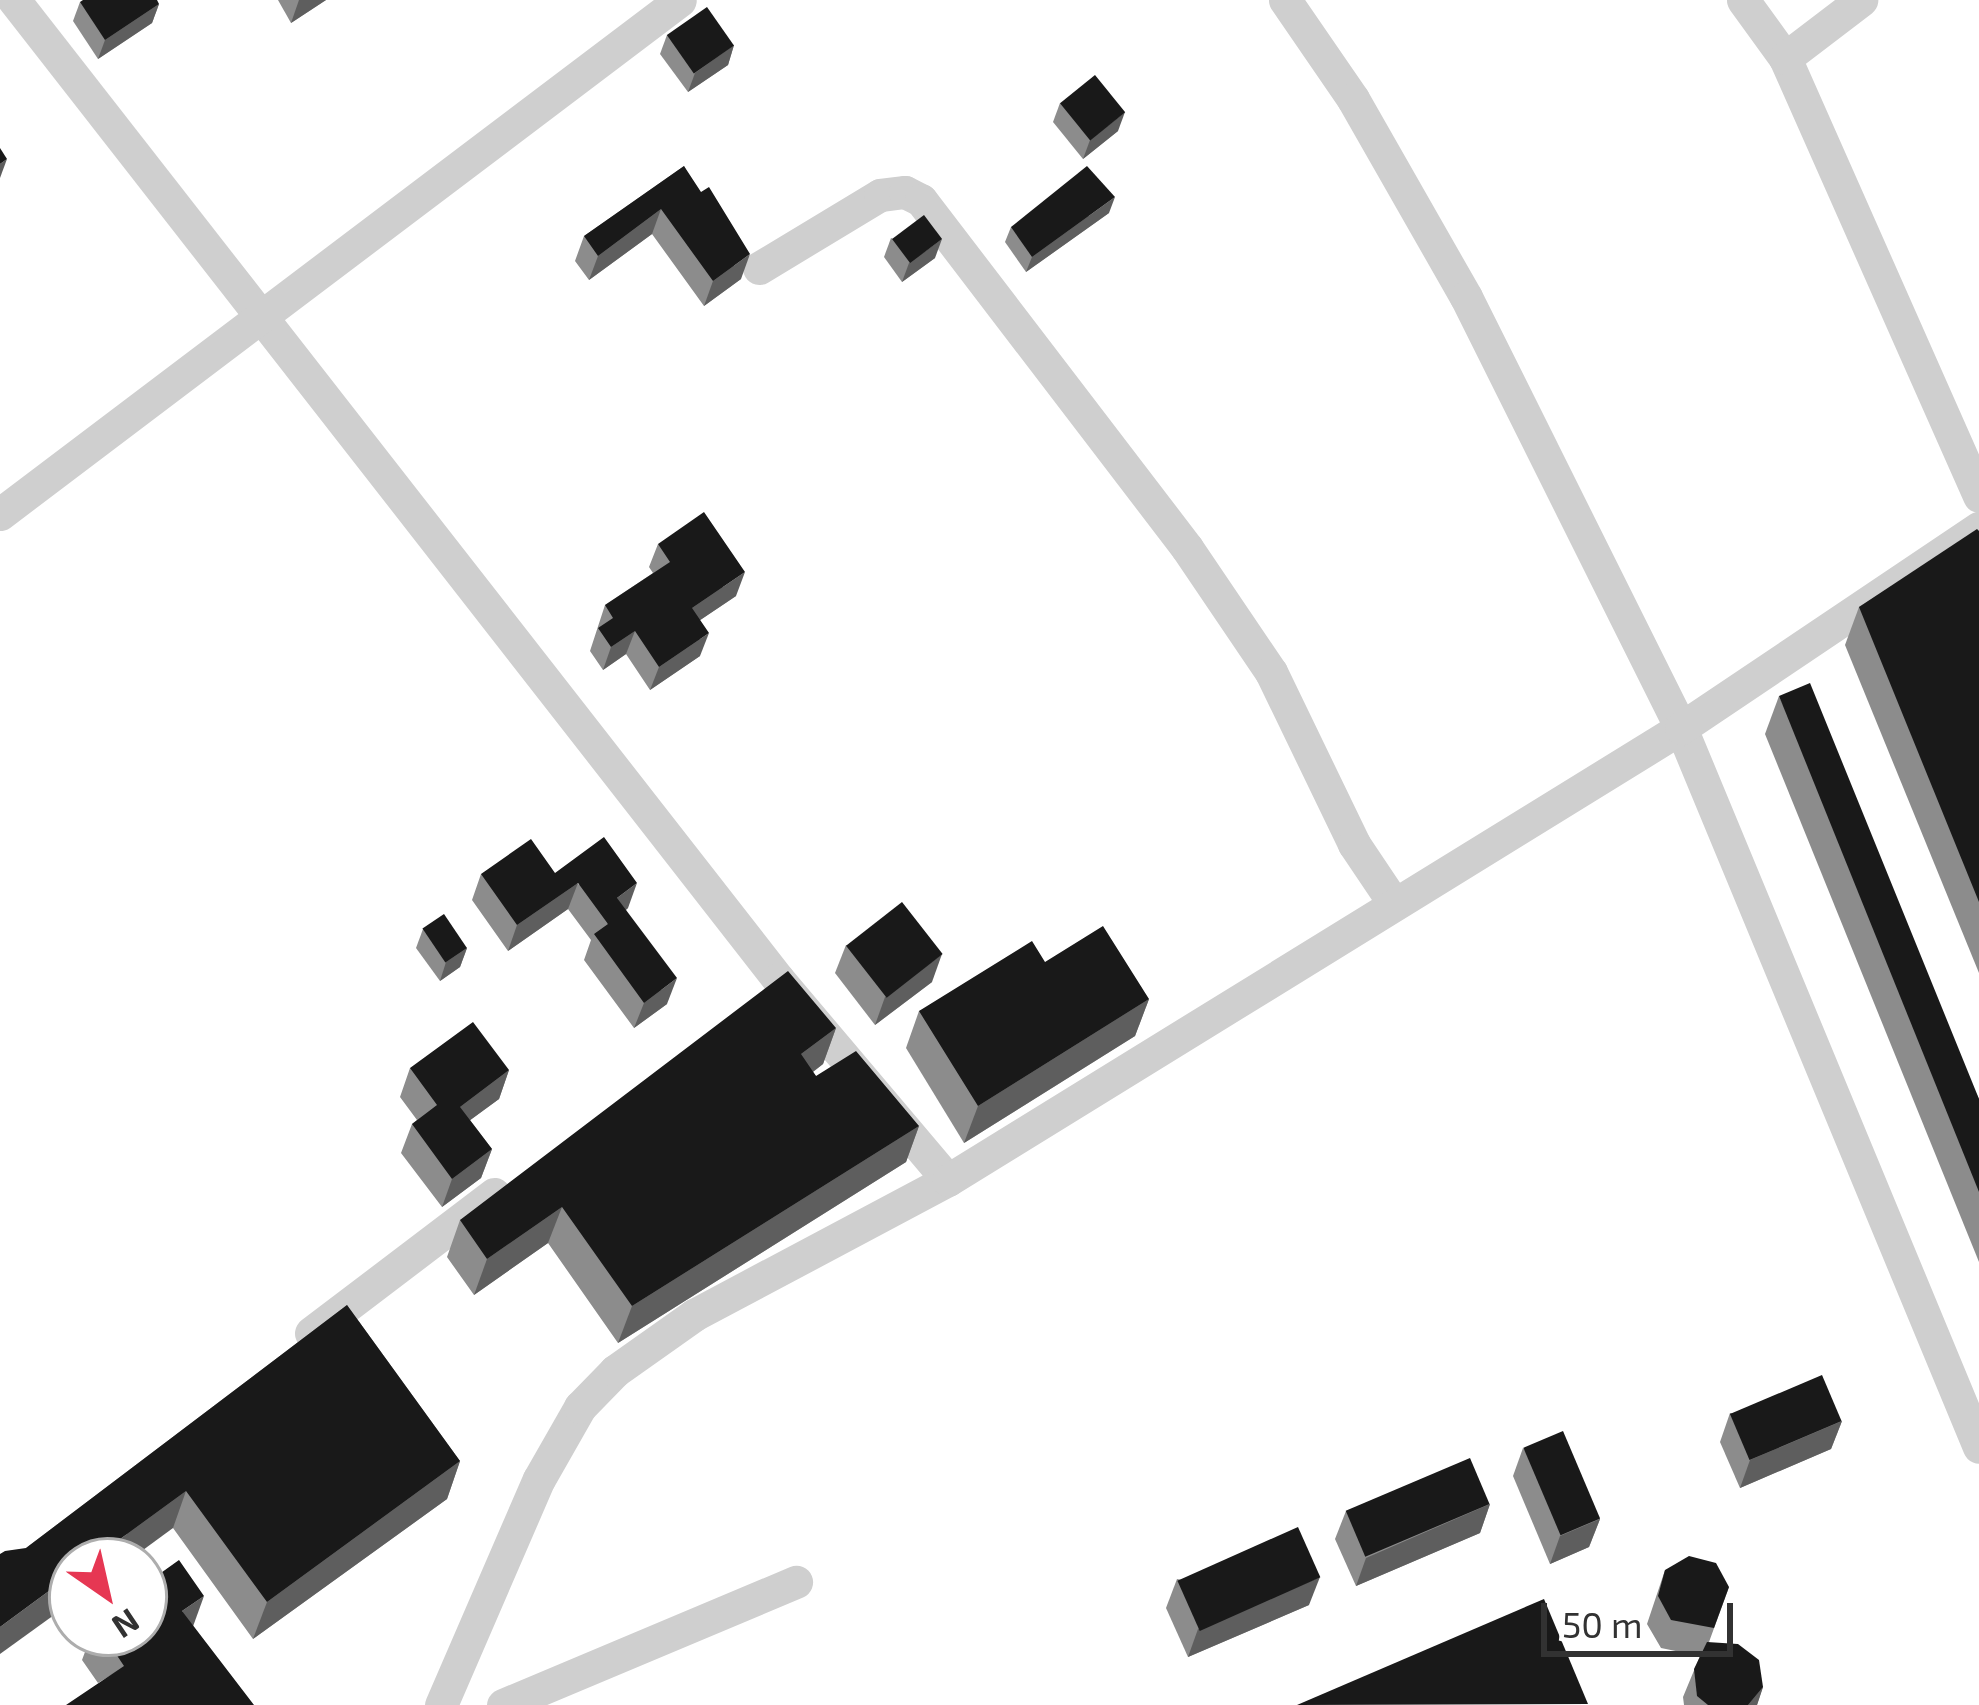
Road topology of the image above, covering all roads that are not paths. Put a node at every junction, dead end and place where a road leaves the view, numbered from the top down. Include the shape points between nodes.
1 (680, 0) edge
2 (1285, 0) edge
3 (1743, 0) edge
4 (1862, 0) edge
5 (24, 3) edge
6 (1785, 58) junction
7 (759, 268) dead end
8 (257, 319) junction
9 (1979, 496) edge
10 (0, 514) edge
11 (1979, 528) edge
12 (1682, 728) junction
13 (1393, 902) junction
14 (531, 1166) edge
15 (948, 1180) junction
16 (284, 1353) edge
17 (1977, 1437) edge
18 (796, 1582) dead end
19 (441, 1705) edge
20 (503, 1705) edge

1 - 8 street
2 - 12 street via 1353,99 1466,297
3 - 6 street
4 - 6 street
5 - 8 street
6 - 9 street
7 - 13 street via 880,195 905,192 920,200 1187,548 1271,672 1328,794
8 - 10 street
8 - 15 street via 768,986
11 - 12 street
12 - 13 street
12 - 17 street
13 - 15 street
14 - 16 street
15 - 19 street via 694,1315 580,1407 538,1479
18 - 20 street

